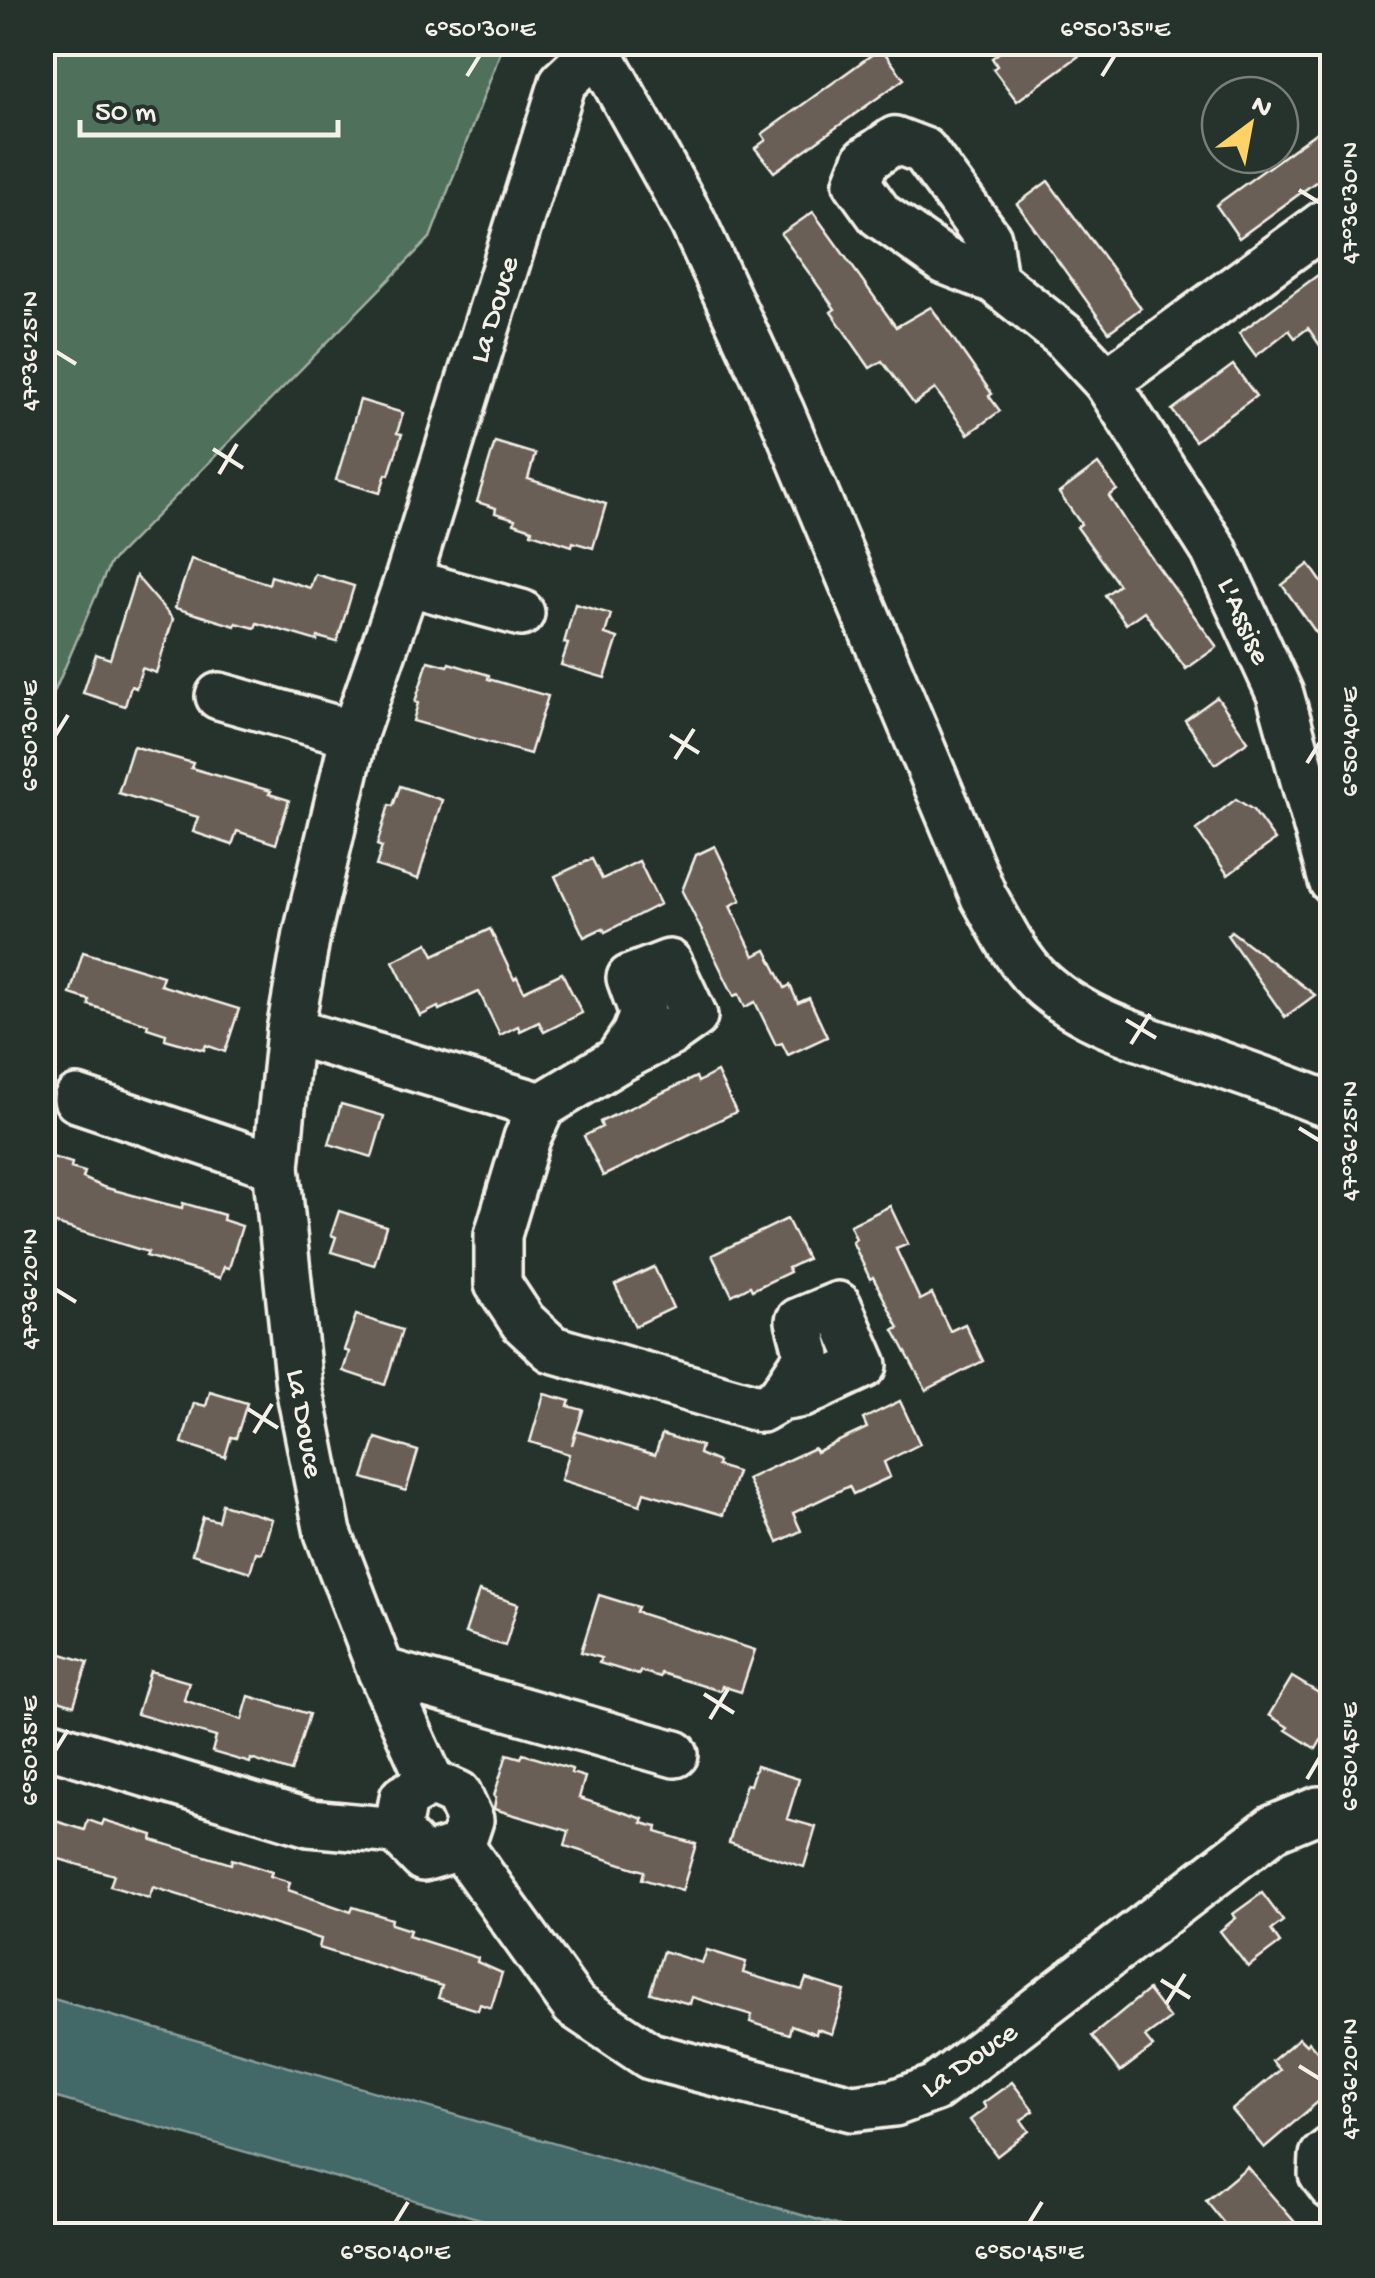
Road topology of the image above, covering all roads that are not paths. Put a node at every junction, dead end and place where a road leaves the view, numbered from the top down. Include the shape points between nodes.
1 (595, 46) edge
2 (1332, 218) edge
3 (994, 280) dead end
4 (1107, 382) junction
5 (407, 582) junction
6 (521, 613) dead end
7 (219, 696) dead end
8 (354, 734) junction
9 (1332, 881) edge
10 (290, 1030) junction
11 (618, 1060) dead end
12 (76, 1099) dead end
13 (542, 1106) junction
14 (1332, 1106) edge
15 (276, 1166) junction
16 (780, 1398) dead end
17 (381, 1671) junction
18 (42, 1742) edge
19 (675, 1754) dead end
20 (431, 1782) junction
21 (1332, 1810) edge
22 (396, 1832) junction
23 (461, 1847) junction
24 (1332, 2149) edge
25 (1332, 2187) edge

1 - 5 street, La Douce via 562,82
1 - 14 street via 692,222 765,377 984,897 1016,950 1051,991 1104,1022
2 - 4 street
3 - 4 street, L'Assise via 1064,336
4 - 9 street, L'Assise via 1214,550 1272,676
5 - 6 street
5 - 8 street, La Douce
7 - 8 street
8 - 10 street, La Douce
10 - 13 street
10 - 15 street, La Douce
11 - 13 street
12 - 15 street
13 - 16 street via 498,1235 498,1284 522,1322 552,1349 760,1409
15 - 17 street, La Douce via 298,1387 324,1514
17 - 19 street
17 - 20 street, La Douce
18 - 22 street via 309,1824
20 - 22 street via 403,1798
20 - 23 street via 458,1794 470,1820
21 - 23 street, La Douce via 1274,1828 935,2088 894,2104 852,2108 650,2056 574,2005
22 - 23 street via 422,1858
24 - 25 street via 1323,2156 1322,2174

